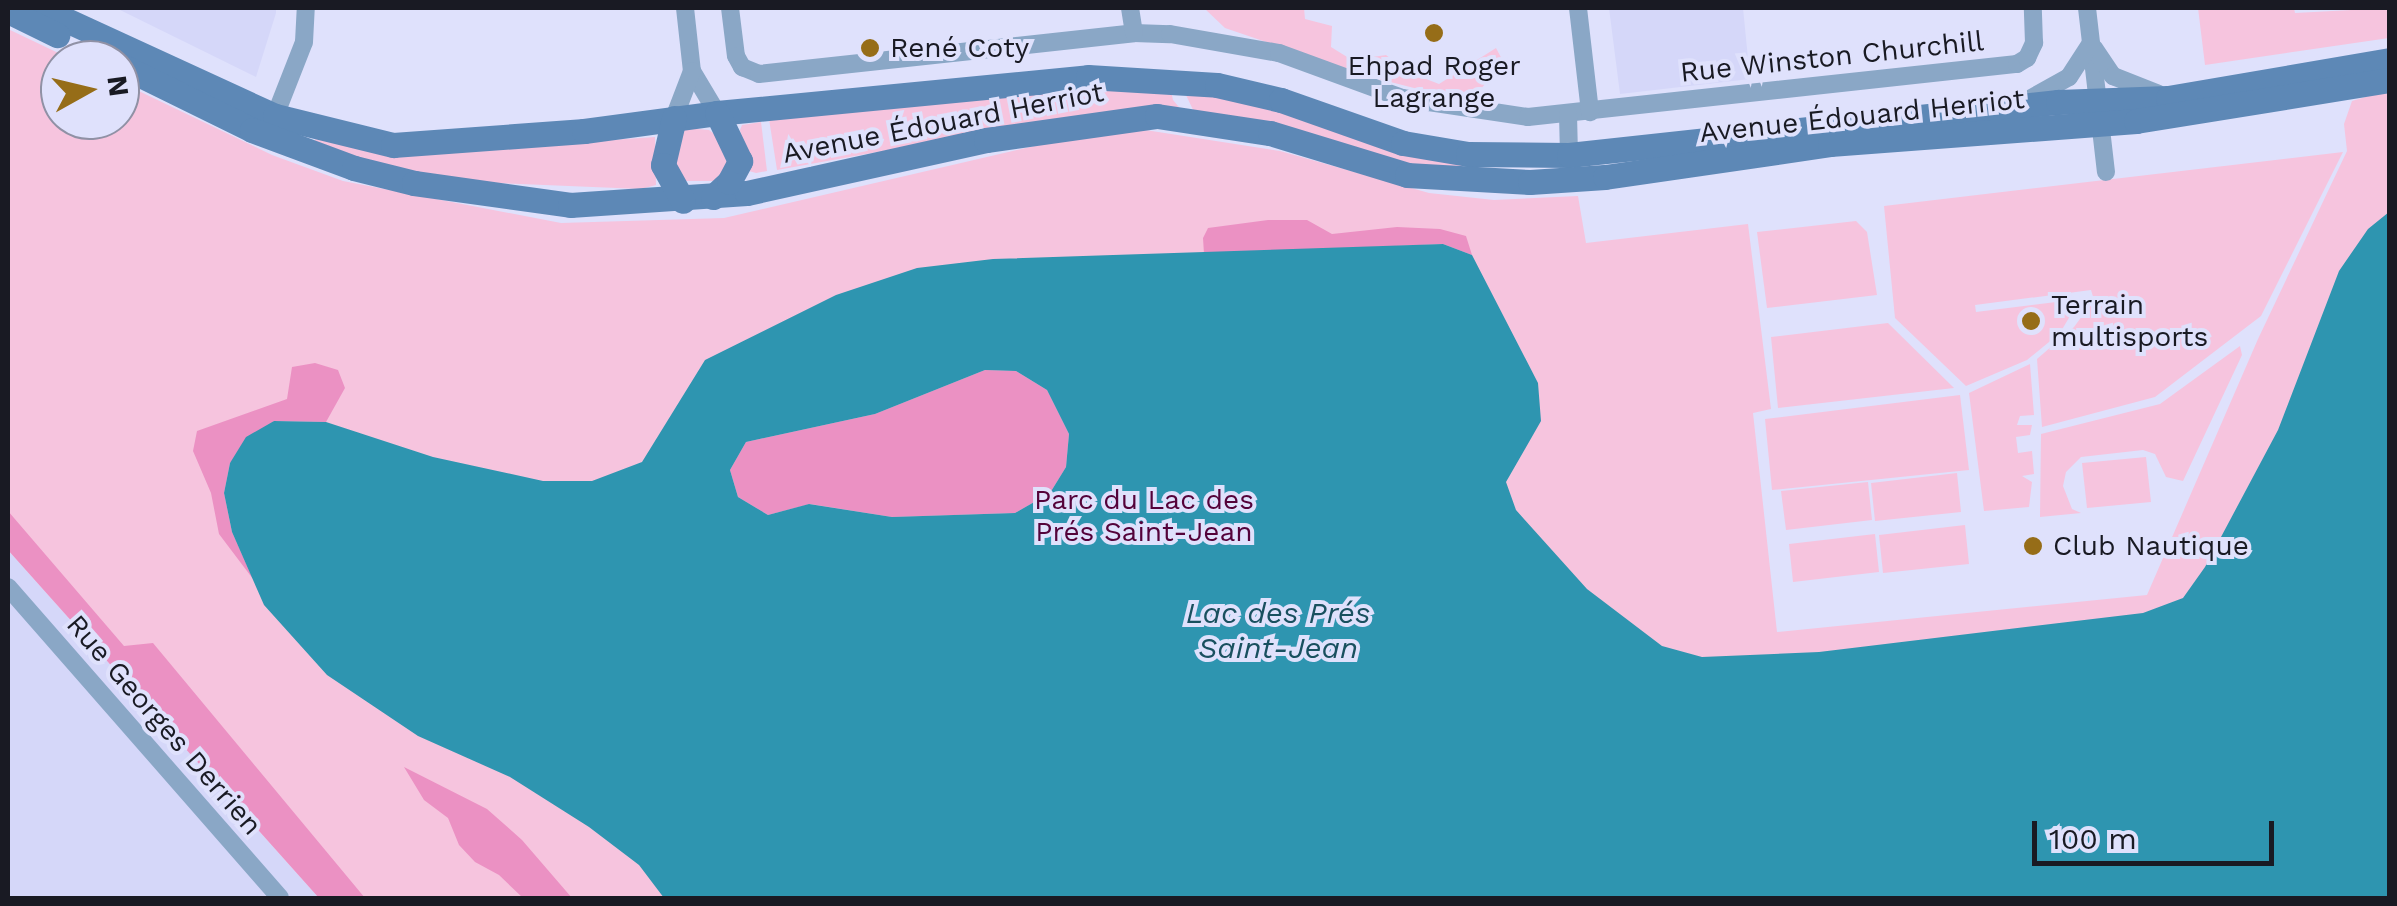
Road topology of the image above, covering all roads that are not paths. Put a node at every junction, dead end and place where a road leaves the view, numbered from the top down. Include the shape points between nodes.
1 (40, 8) edge
2 (306, 8) edge
3 (685, 8) edge
4 (730, 8) edge
5 (1130, 8) edge
6 (1578, 8) edge
7 (2033, 8) edge
8 (2087, 8) edge
9 (8, 11) edge
10 (1134, 33) junction
11 (68, 40) edge
12 (2091, 43) junction
13 (2390, 60) edge
14 (692, 71) junction
15 (140, 75) edge
16 (2390, 80) edge
17 (2168, 98) junction
18 (2015, 107) junction
19 (717, 112) junction
20 (1590, 112) junction
21 (2099, 112) junction
22 (1568, 114) junction
23 (275, 116) junction
24 (674, 118) junction
25 (1568, 155) junction
26 (2106, 172) dead end
27 (712, 197) junction
28 (683, 201) junction
29 (8, 587) edge
30 (280, 898) edge

1 - 23 main road, Avenue Édouard Herriot
2 - 23 street via 304,42
3 - 14 street
4 - 10 street, Rue Winston Churchill via 736,56 759,74
5 - 10 street
6 - 20 street
7 - 20 street, Rue Winston Churchill via 2034,43 2017,64
8 - 12 street
9 - 11 main road
10 - 22 street, Rue Winston Churchill via 1279,54 1444,107 1502,116
12 - 17 street via 2113,76
12 - 18 street, Avenue Édouard Herriot via 2068,77
12 - 21 street
13 - 17 main road, Avenue Édouard Herriot
14 - 19 street
14 - 24 street
15 - 28 main road, Avenue Édouard Herriot via 266,136 414,184 570,206
16 - 21 main road, Avenue Édouard Herriot
17 - 21 main road, Avenue Édouard Herriot
18 - 21 main road, Avenue Édouard Herriot
18 - 25 main road, Avenue Édouard Herriot
19 - 24 main road, Avenue Édouard Herriot
19 - 25 main road, Avenue Édouard Herriot via 1134,78 1265,96 1404,143 1468,154
19 - 27 main road via 740,161
20 - 22 street, Rue Winston Churchill
21 - 26 street
21 - 27 main road, Avenue Édouard Herriot via 1530,182 1406,175 1270,132 1156,116 986,140
22 - 25 street
23 - 24 main road, Avenue Édouard Herriot via 393,145
24 - 28 main road via 663,165
27 - 28 main road, Avenue Édouard Herriot
29 - 30 street, Rue Georges Derrien

